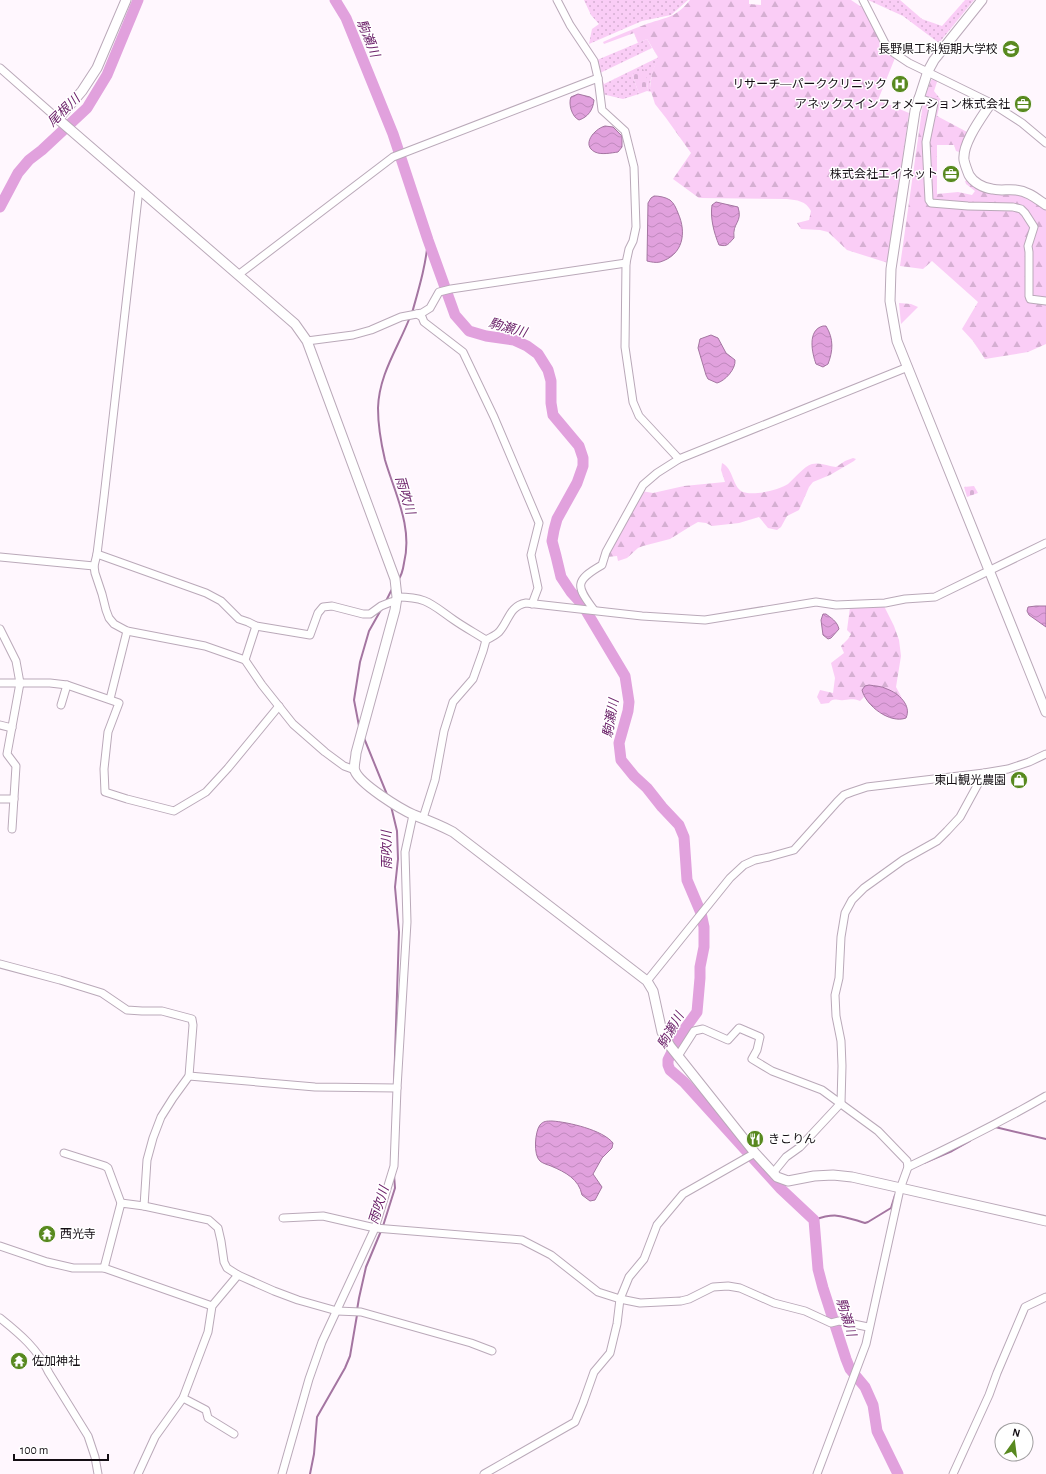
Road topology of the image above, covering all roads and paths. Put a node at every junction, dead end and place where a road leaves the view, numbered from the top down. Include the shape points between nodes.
1 (126, 0) edge
2 (558, 0) edge
3 (863, 0) edge
4 (982, 0) edge
5 (0, 68) edge
6 (928, 71) junction
7 (598, 78) junction
8 (918, 98) junction
9 (991, 103) junction
10 (64, 124) junction
11 (1046, 143) edge
12 (139, 189) junction
13 (1046, 205) edge
14 (626, 263) junction
15 (238, 275) junction
16 (1046, 301) edge
17 (413, 315) junction
18 (307, 341) junction
19 (908, 367) junction
20 (679, 459) junction
21 (1046, 543) edge
22 (98, 554) junction
23 (0, 557) edge
24 (94, 566) junction
25 (989, 571) junction
26 (395, 598) junction
27 (532, 604) junction
28 (592, 610) junction
29 (256, 626) junction
30 (127, 631) junction
31 (0, 632) edge
32 (486, 640) junction
33 (246, 660) junction
34 (0, 683) edge
35 (20, 683) junction
36 (67, 685) junction
37 (110, 699) junction
38 (61, 705) dead end
39 (279, 706) junction
40 (1046, 712) edge
41 (0, 725) edge
42 (12, 728) junction
43 (1046, 754) edge
44 (354, 770) junction
45 (984, 773) junction
46 (0, 799) edge
47 (14, 799) junction
48 (413, 815) junction
49 (423, 818) junction
50 (12, 829) dead end
51 (0, 964) edge
52 (647, 981) junction
53 (675, 1052) junction
54 (189, 1076) junction
55 (397, 1088) junction
56 (1046, 1096) edge
57 (841, 1103) junction
58 (64, 1153) dead end
59 (755, 1153) junction
60 (908, 1167) junction
61 (773, 1173) junction
62 (900, 1189) junction
63 (121, 1203) junction
64 (144, 1206) junction
65 (283, 1218) dead end
66 (1046, 1222) edge
67 (375, 1228) junction
68 (0, 1246) edge
69 (104, 1268) junction
70 (238, 1275) junction
71 (1046, 1297) edge
72 (620, 1299) junction
73 (212, 1306) junction
74 (337, 1311) junction
75 (0, 1318) edge
76 (868, 1327) junction
77 (492, 1351) dead end
78 (183, 1398) junction
79 (234, 1434) dead end
80 (98, 1474) edge
81 (138, 1474) edge
82 (282, 1474) edge
83 (484, 1474) edge
84 (817, 1474) edge
85 (953, 1474) edge

1 - 10 street via 97,68
2 - 7 street via 570,25 594,61
3 - 6 street via 886,45 901,58
4 - 6 street via 939,52
5 - 10 street
6 - 8 street
6 - 9 street
7 - 14 street via 602,110 625,131 634,167 636,227
7 - 15 street via 393,157
8 - 16 street via 934,103 926,142 929,200 932,203 1021,209 1034,227 1028,246 1028,296 1033,300
8 - 19 street via 900,200 889,290 897,341
9 - 11 street via 1022,123
9 - 13 street via 965,150 966,168 977,183 993,190 1018,190
10 - 12 street
12 - 15 street
12 - 22 street
14 - 17 street via 447,290 439,292 426,311
14 - 20 street via 625,347 633,402 639,416
15 - 18 street via 295,324
17 - 18 street via 400,317 353,335
17 - 27 street via 422,317 424,322 463,352 539,523 531,555 538,588
18 - 26 street via 395,579
19 - 20 street
19 - 25 street
20 - 28 street via 643,485 606,552 602,565 588,573 582,581 581,590
21 - 25 street
22 - 24 street
22 - 29 street via 206,593 221,601 239,619
23 - 24 street
24 - 30 street via 109,618
25 - 28 street via 935,597 885,603 836,606 816,602 705,620
25 - 40 street
26 - 29 street via 370,614 332,606 323,607 318,613 310,635
26 - 32 street via 415,598 433,604
26 - 44 street
27 - 28 street
27 - 32 street via 519,604 499,632
29 - 33 street
30 - 33 street via 205,646
30 - 37 street
31 - 35 street via 16,661
32 - 49 street via 473,679 453,702 444,731 435,780
33 - 39 street
34 - 35 street
35 - 36 street
35 - 42 street
36 - 37 street
36 - 38 street
37 - 39 street via 119,703 108,732 104,769 105,792 174,810 206,792
39 - 44 street via 293,724 325,752
41 - 42 street
42 - 47 street via 7,754 16,766
43 - 45 street via 1020,766
44 - 48 street via 367,785
45 - 52 street via 867,787 844,795 790,852 755,860 744,865 730,878
45 - 57 street via 960,817 948,831 937,841 903,860 864,888 852,900 845,913 835,995 841,1041
46 - 47 street
47 - 50 street
48 - 49 street
48 - 55 street via 405,852 406,922
49 - 52 street via 453,832
51 - 54 street via 102,994 127,1010 162,1011 192,1019
52 - 53 street via 655,997 662,1032
53 - 57 street via 694,1031 703,1029 728,1040 739,1028 760,1037 752,1059 772,1071 822,1090
53 - 59 street
54 - 55 street via 315,1087
54 - 64 street via 161,1117 153,1138 147,1160
55 - 67 street via 394,1166
56 - 60 street via 1018,1113
57 - 60 street via 878,1131 907,1161
57 - 61 street
58 - 63 street via 108,1168
59 - 61 street
59 - 72 street via 683,1194 656,1225 644,1259 629,1277
60 - 62 street
61 - 62 street via 788,1181 833,1175
62 - 66 street
62 - 76 street
63 - 64 street
63 - 69 street
64 - 70 street via 209,1220 218,1228 224,1262
65 - 67 street via 323,1216
67 - 72 street via 522,1240 551,1254 598,1292
67 - 74 street
68 - 69 street via 73,1268
69 - 73 street
70 - 73 street
70 - 74 street via 298,1300
71 - 85 street via 1025,1307
72 - 76 street via 653,1303 681,1301 713,1287 728,1286 835,1322
72 - 83 street via 610,1353 594,1372 575,1422
73 - 78 street via 208,1332
74 - 77 street via 357,1311
74 - 82 street via 322,1342 309,1379
75 - 80 street via 27,1340 44,1362 88,1436
76 - 84 street via 866,1344
78 - 79 street via 206,1410 208,1418
78 - 81 street via 155,1437

